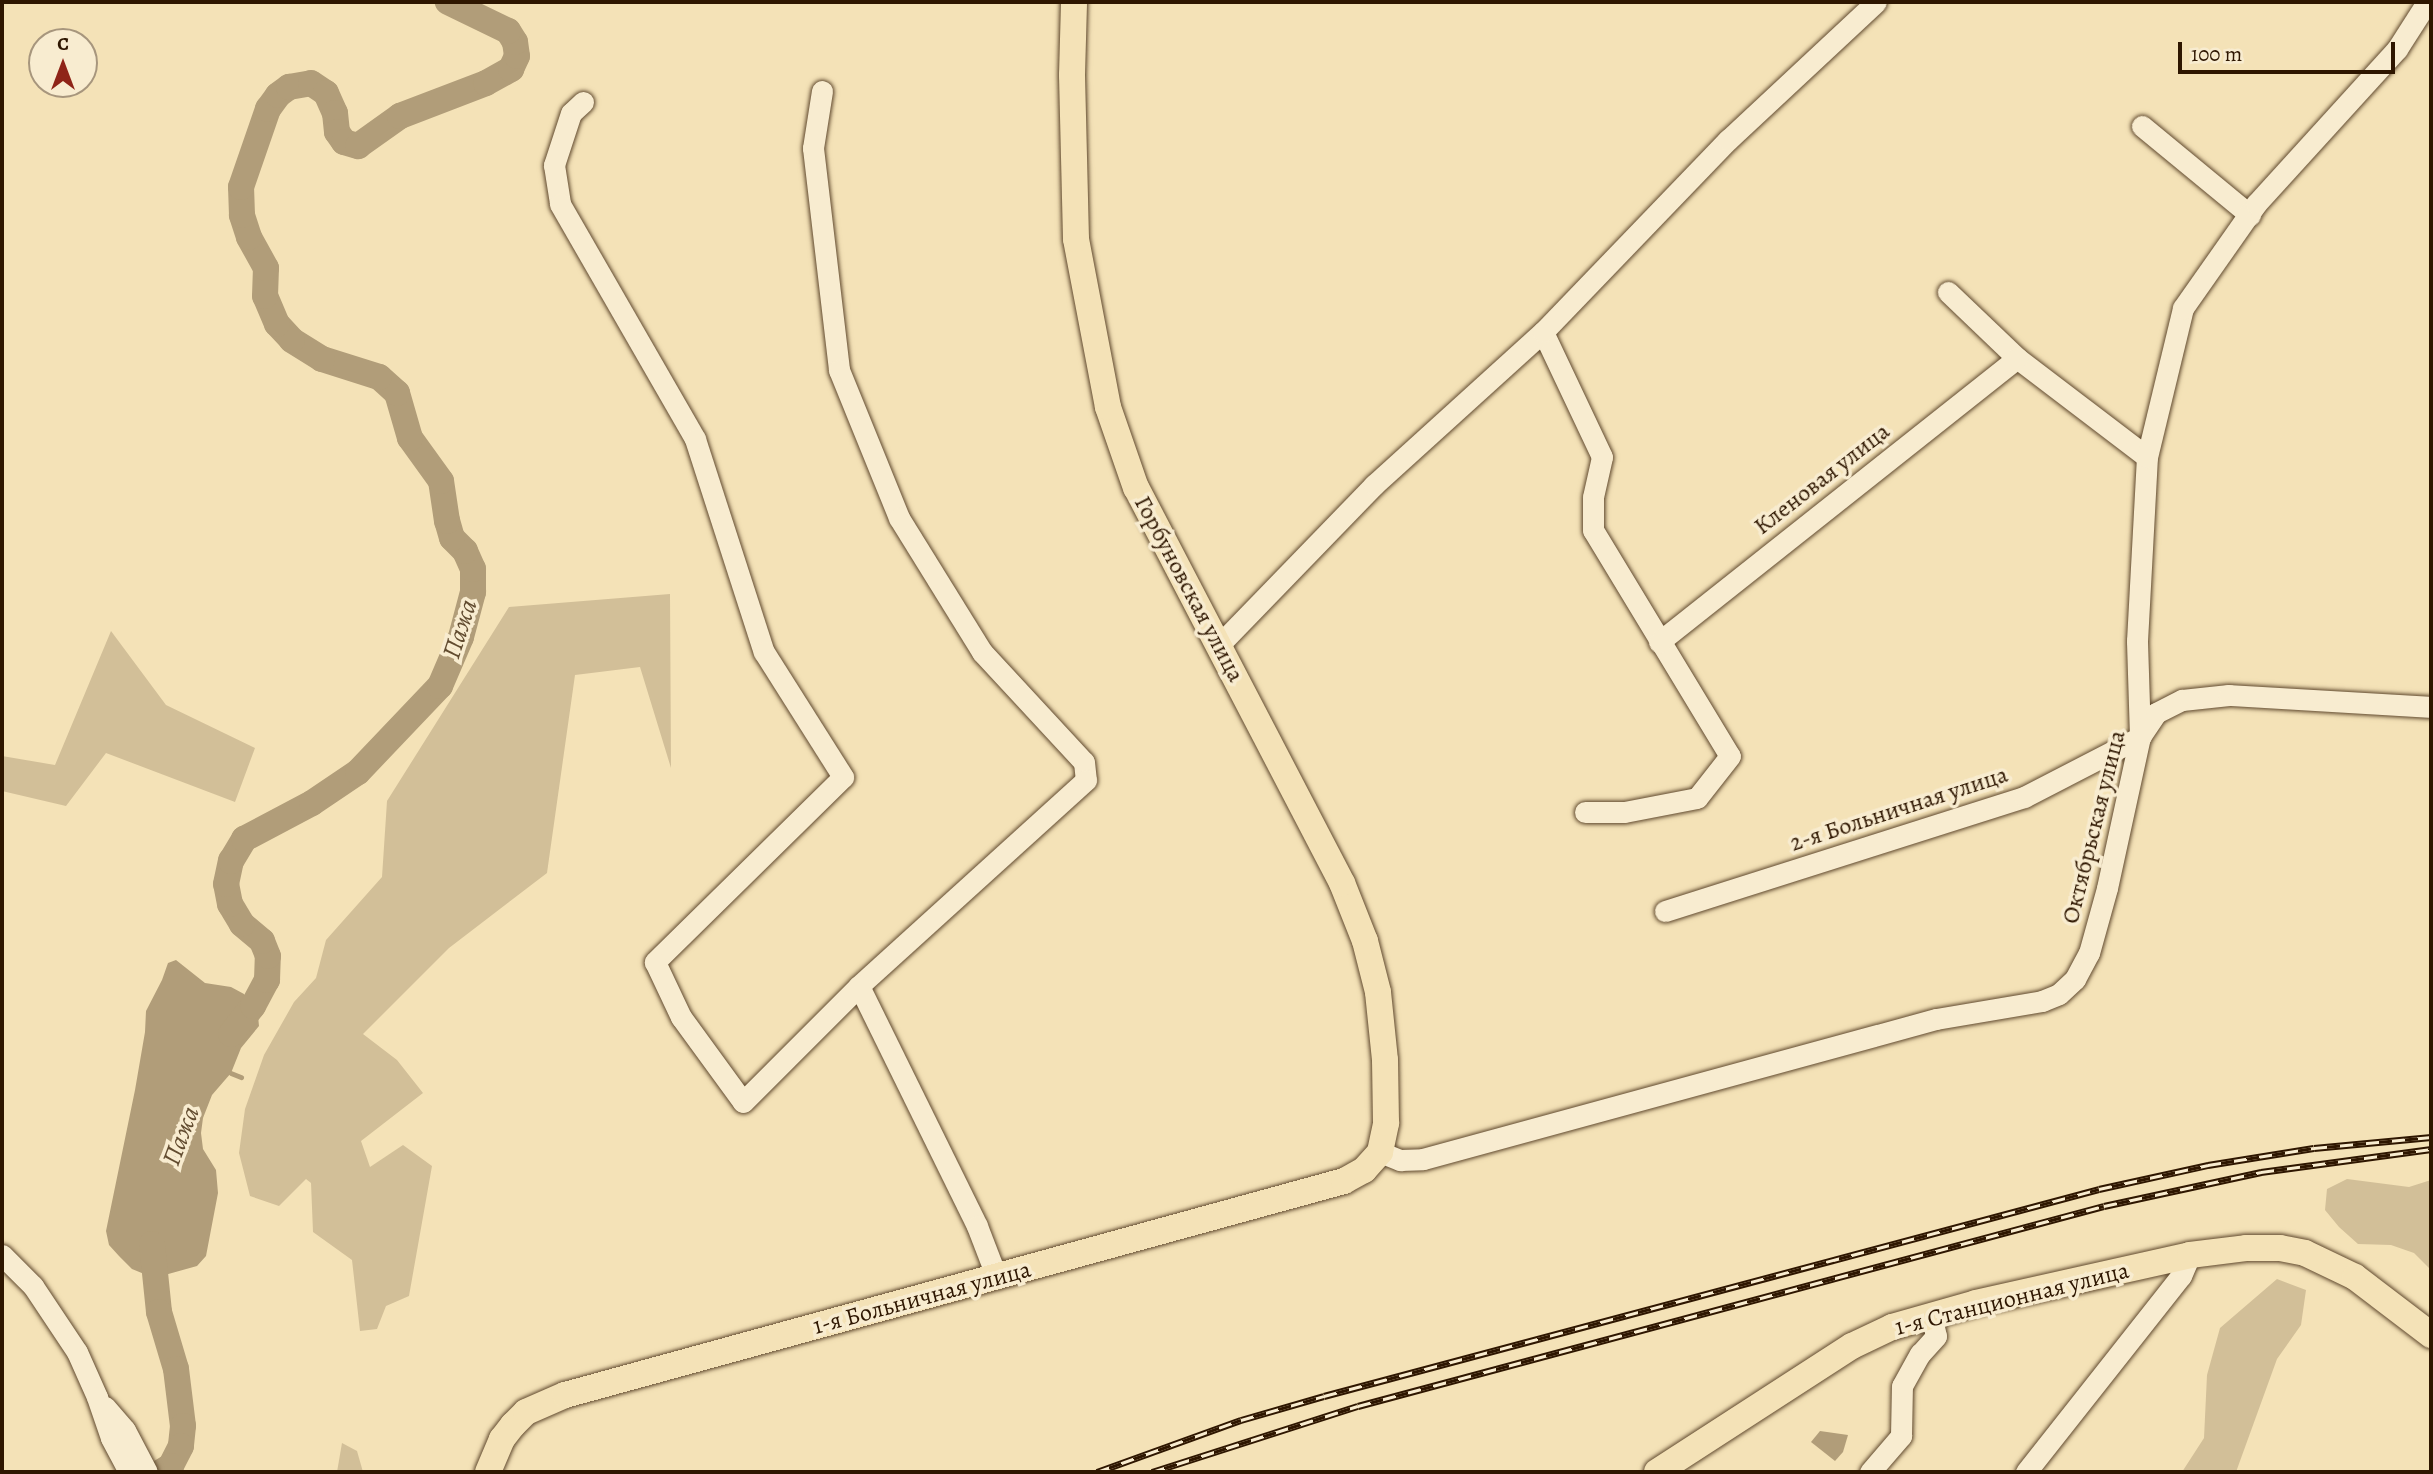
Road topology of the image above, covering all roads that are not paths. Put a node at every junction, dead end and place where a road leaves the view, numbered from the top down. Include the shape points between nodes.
1 (1074, 2) edge
2 (1876, 2) edge
3 (2427, 2) edge
4 (822, 91) dead end
5 (583, 102) dead end
6 (2142, 126) dead end
7 (2250, 215) junction
8 (1948, 292) dead end
9 (1543, 332) junction
10 (2017, 358) junction
11 (2147, 457) junction
12 (1659, 642) junction
13 (1219, 645) junction
14 (2431, 707) edge
15 (2140, 737) junction
16 (1585, 812) dead end
17 (1665, 911) dead end
18 (859, 986) junction
19 (1380, 1152) junction
20 (2, 1255) edge
21 (2190, 1255) junction
22 (997, 1278) junction
23 (1931, 1314) junction
24 (2431, 1335) edge
25 (118, 1434) junction
26 (129, 1472) edge
27 (147, 1472) edge
28 (488, 1472) edge
29 (1657, 1472) edge
30 (1870, 1472) edge
31 (2026, 1472) edge

1 - 13 main road, Горбуновская улица via 1076,239 1108,407 1136,488
2 - 9 street via 1728,140
3 - 7 street via 2397,49
4 - 18 street via 813,149 839,370 899,518 982,652 1084,762 1086,780
5 - 18 street via 571,113 554,165 561,204 695,439 764,652 843,777 655,962 681,1017 743,1101
6 - 7 street
7 - 11 street via 2183,308
8 - 10 street
9 - 12 street via 1602,457 1593,497 1593,530
9 - 13 street via 1374,485
10 - 11 street
10 - 12 street, Кленовая улица
11 - 15 street via 2137,641
12 - 16 street via 1730,756 1697,798 1623,812
13 - 19 main road, Горбуновская улица via 1342,883 1365,941 1378,992 1385,1060 1386,1123
14 - 15 street, Октябрьская улица via 2230,695 2199,698 2167,706 2149,721
15 - 17 street, 2-я Больничная улица via 2024,797
15 - 19 street, Октябрьская улица via 2099,922 2075,979 2059,994 2042,1001 1936,1018 1423,1159 1400,1160
18 - 22 street via 977,1226
19 - 22 main road, 1-я Больничная улица via 1364,1170 1344,1181
20 - 25 street via 54,1314
21 - 23 main road, 1-я Станционная улица
21 - 24 main road, 1-я Станционная улица via 2246,1248 2305,1253 2355,1277
21 - 31 street via 2181,1276
22 - 28 main road, 1-я Больничная улица via 547,1401 513,1425
23 - 29 main road, 1-я Станционная улица via 1852,1346
23 - 30 street via 1936,1336 1902,1386 1901,1436
25 - 26 street
25 - 27 street

